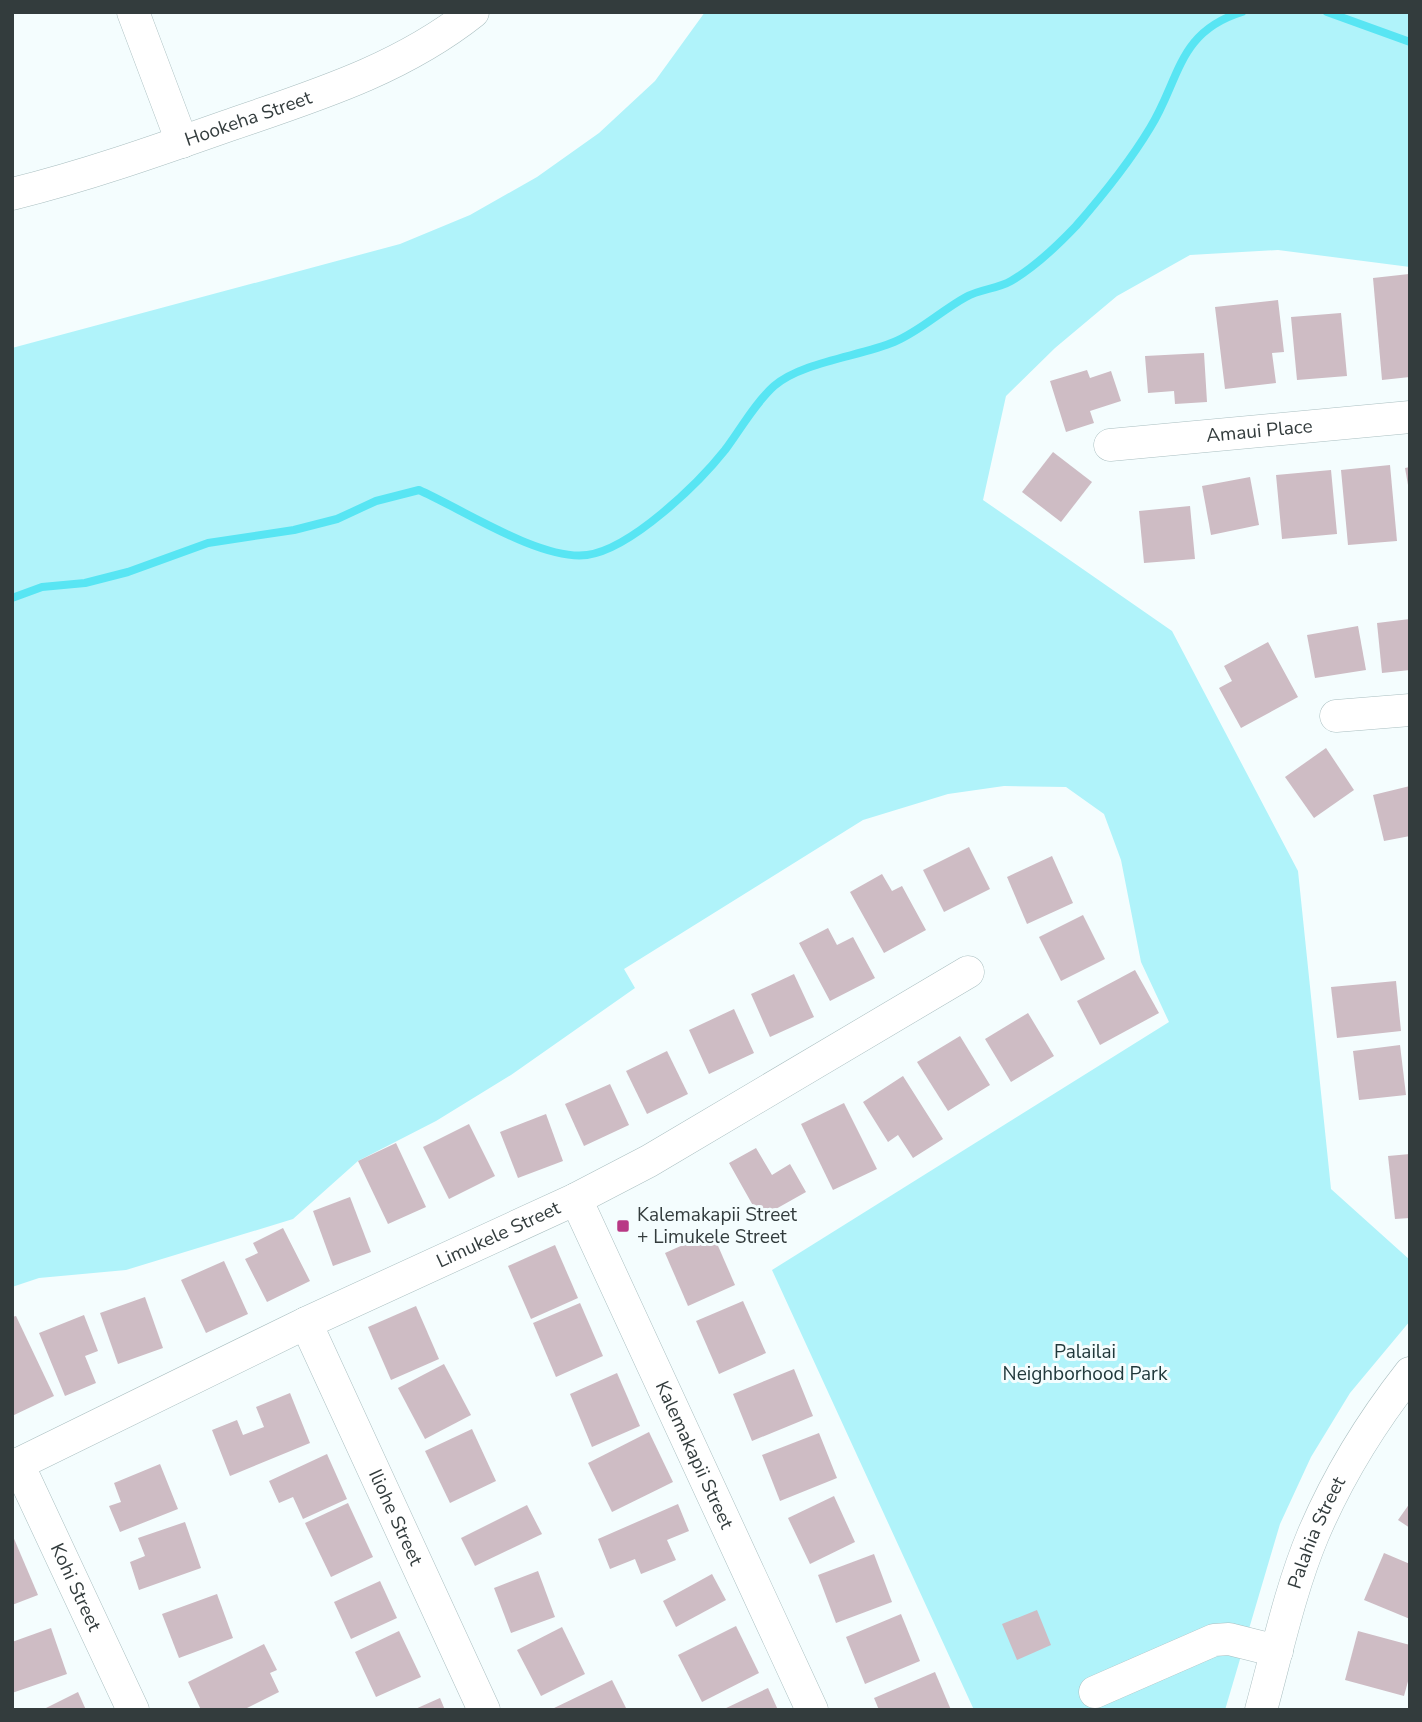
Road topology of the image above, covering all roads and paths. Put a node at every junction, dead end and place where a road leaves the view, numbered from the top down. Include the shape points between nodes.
1 (133, 12) edge
2 (473, 12) edge
3 (181, 142) junction
4 (12, 194) edge
5 (1410, 417) edge
6 (1110, 445) dead end
7 (1410, 710) edge
8 (1336, 716) dead end
9 (968, 972) dead end
10 (576, 1199) junction
11 (306, 1323) junction
12 (1410, 1373) edge
13 (15, 1465) edge
14 (1277, 1651) junction
15 (1095, 1692) dead end
16 (133, 1710) edge
17 (484, 1710) edge
18 (812, 1710) edge
19 (1261, 1710) edge

1 - 3 street
2 - 3 street, Hookeha Street via 413,54 372,74
3 - 4 street, Hookeha Street
5 - 6 street, Amaui Place
7 - 8 street
9 - 10 street, Limukele Street via 649,1161
10 - 11 street, Limukele Street
10 - 18 street, Kalemakapii Street
11 - 13 street, Limukele Street
11 - 17 street, Iliohe Street
12 - 14 street, Palahia Street via 1378,1413 1342,1473 1312,1537
13 - 16 street, Kohi Street
14 - 15 street via 1229,1639 1209,1641
14 - 19 street, Palahia Street

